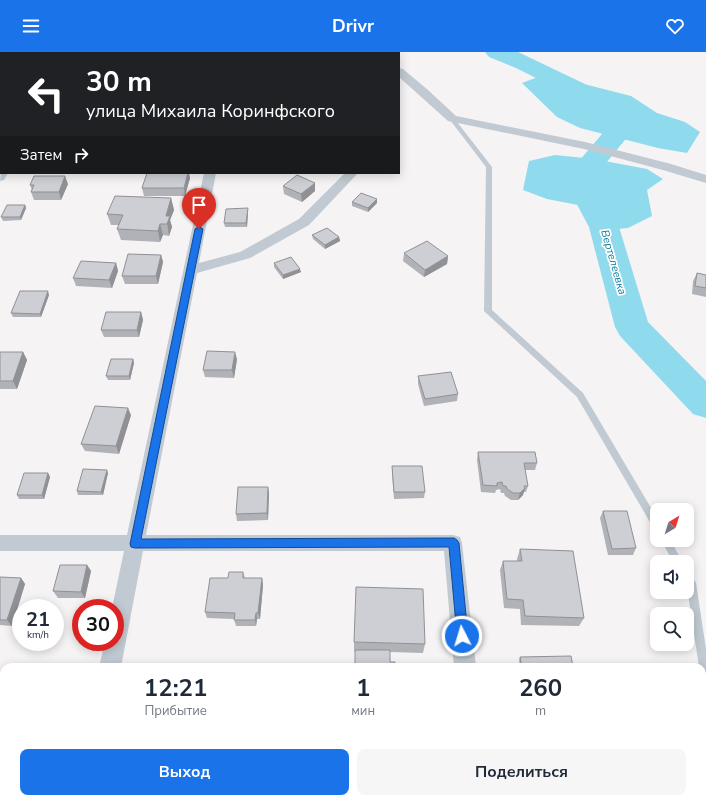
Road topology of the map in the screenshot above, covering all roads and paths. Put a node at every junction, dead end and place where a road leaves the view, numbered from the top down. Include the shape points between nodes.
1 (400, 72) edge
2 (452, 120) junction
3 (210, 174) edge
4 (351, 174) edge
5 (706, 179) edge
6 (190, 270) junction
7 (650, 514) edge
8 (0, 543) edge
9 (135, 544) junction
10 (124, 599) edge
11 (693, 599) edge
12 (113, 651) edge
13 (111, 663) edge
14 (465, 663) edge
15 (703, 663) edge

1 - 2 street
2 - 5 street via 585,146
2 - 7 lane via 489,167 488,311 580,395
3 - 6 street
4 - 6 street via 304,222 245,255
6 - 9 street
8 - 9 street
9 - 10 street
9 - 14 street via 454,543
11 - 15 lane
12 - 13 street

